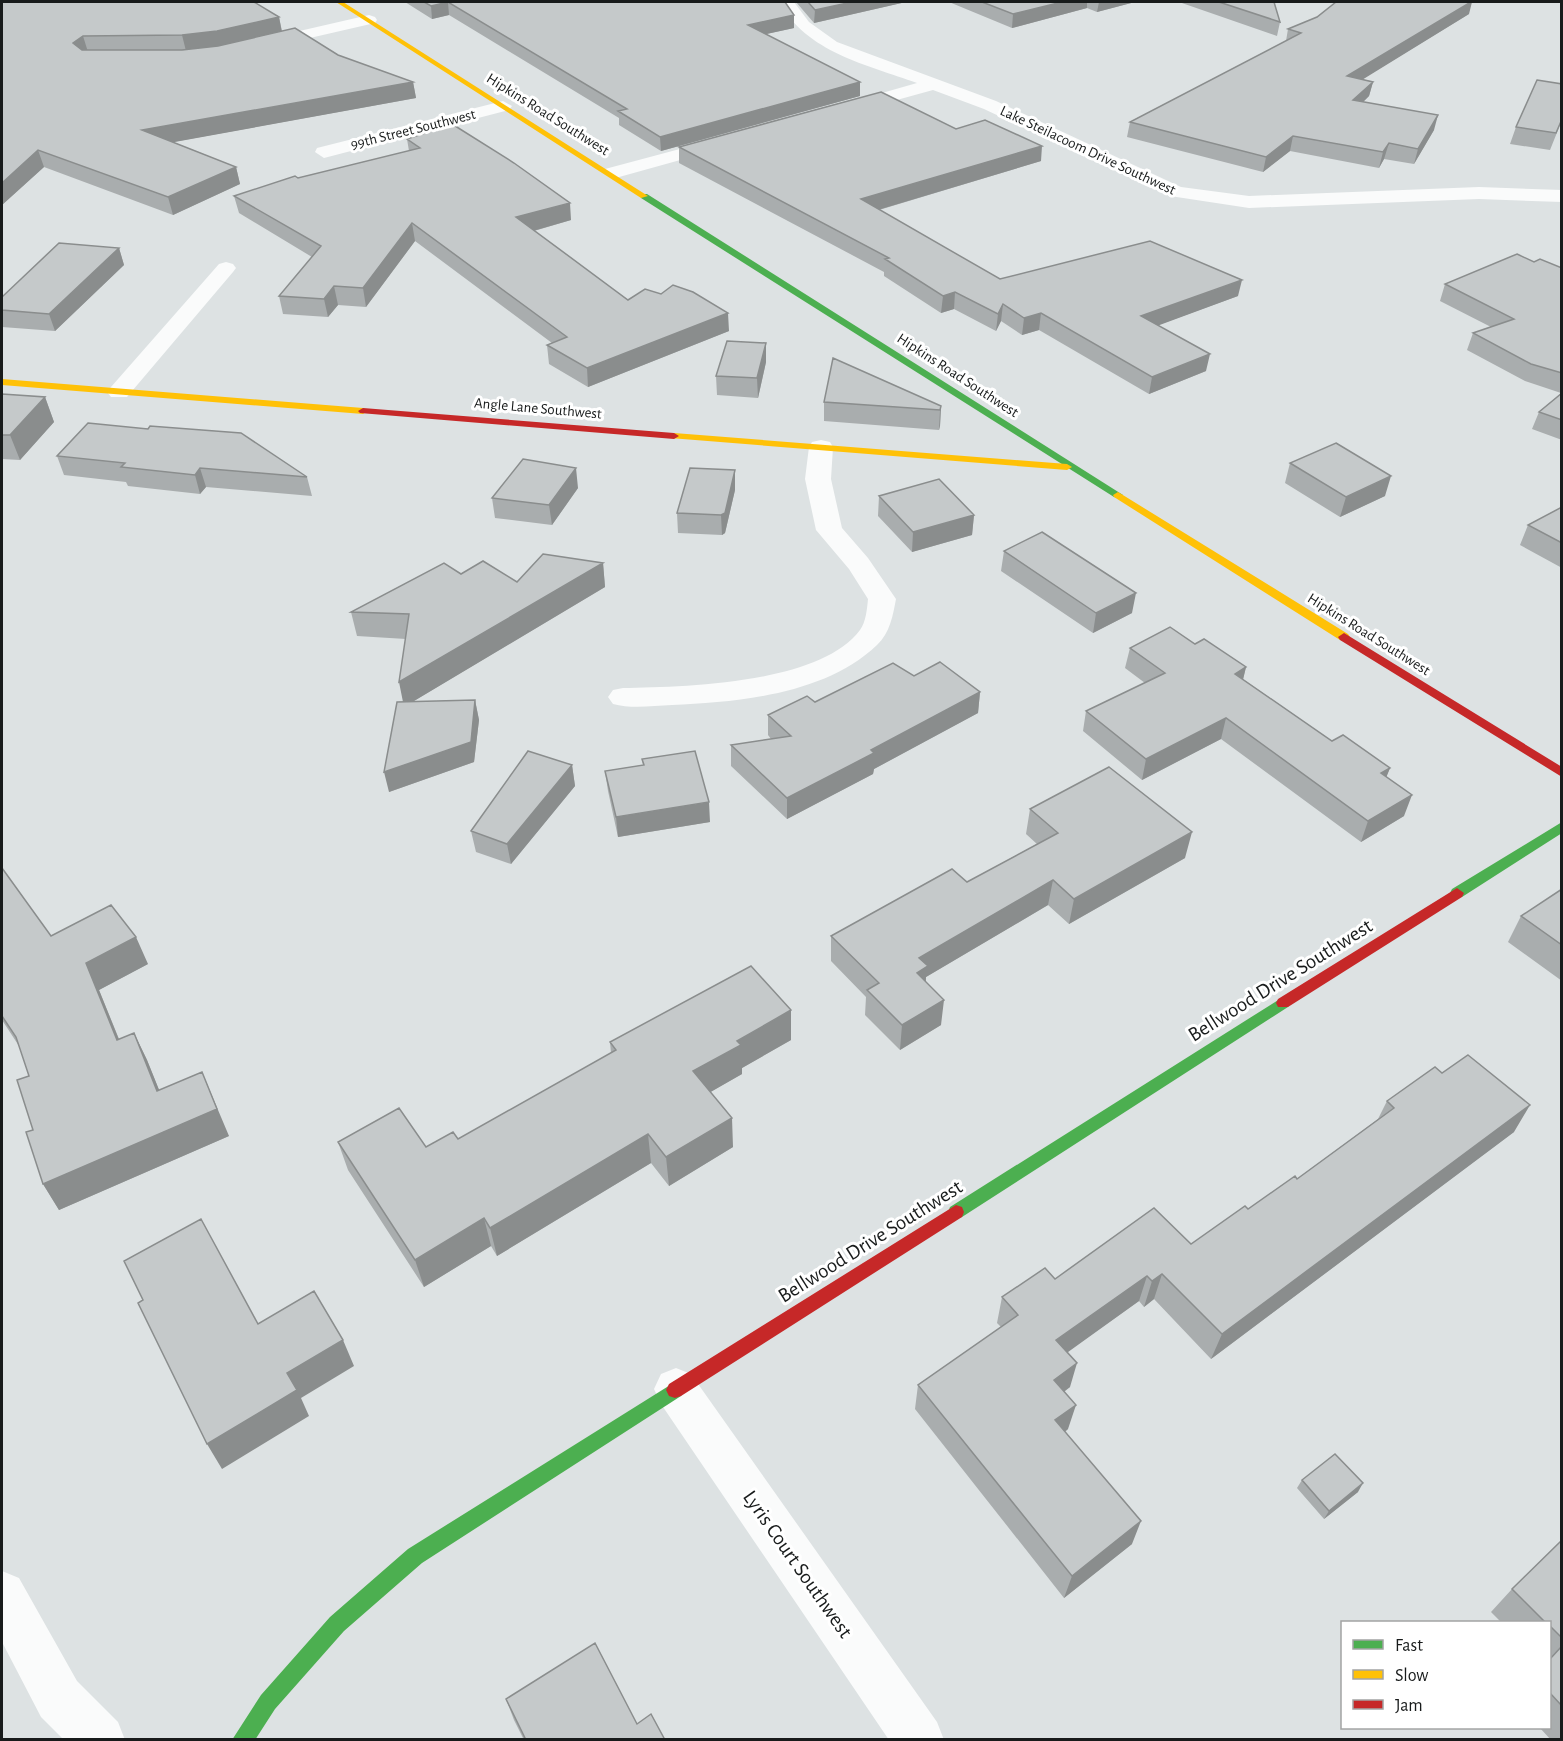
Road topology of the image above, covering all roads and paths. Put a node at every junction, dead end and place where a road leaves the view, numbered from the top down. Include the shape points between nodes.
1 (339, 2) edge
2 (787, 2) edge
3 (369, 20) junction
4 (244, 48) edge
5 (934, 84) junction
6 (503, 106) junction
7 (830, 113) edge
8 (738, 138) edge
9 (324, 152) dead end
10 (612, 173) junction
11 (1562, 196) edge
12 (226, 268) dead end
13 (2, 382) edge
14 (119, 392) junction
15 (821, 447) junction
16 (1071, 467) junction
17 (623, 697) dead end
18 (1562, 773) edge
19 (1562, 826) edge
20 (676, 1389) junction
21 (2, 1595) edge
22 (100, 1740) edge
23 (242, 1740) edge
24 (919, 1740) edge

1 - 3 street, Hipkins Road Southwest
2 - 5 street, Lake Steilacoom Drive Southwest via 802,25 831,45
3 - 4 street
3 - 6 street, Hipkins Road Southwest
5 - 7 street
5 - 11 street, Lake Steilacoom Drive Southwest via 990,105 1177,192 1200,197 1249,202 1479,193
6 - 9 street, 99th Street Southwest
6 - 10 street, Hipkins Road Southwest
8 - 10 street
10 - 16 street, Hipkins Road Southwest
12 - 14 street
13 - 14 street, Angle Lane Southwest
14 - 15 street, Angle Lane Southwest
15 - 16 street, Angle Lane Southwest
15 - 17 street via 818,478 830,530 860,564 882,599 879,619 869,637 837,661 763,685 712,695
16 - 18 street, Hipkins Road Southwest
19 - 20 street, Bellwood Drive Southwest
20 - 23 street, Bellwood Drive Southwest via 415,1556 337,1624 268,1702
20 - 24 street, Lyris Court Southwest
21 - 22 street via 59,1699

